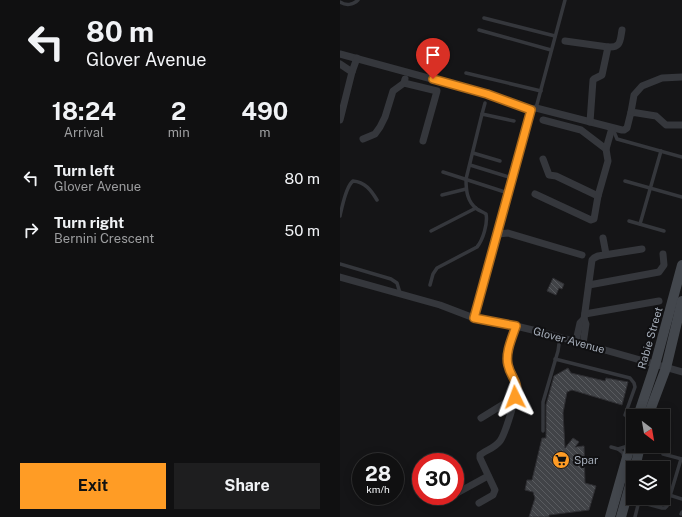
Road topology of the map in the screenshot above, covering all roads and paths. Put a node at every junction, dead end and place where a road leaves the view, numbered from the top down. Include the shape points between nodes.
1 (358, 0) edge
2 (565, 0) edge
3 (340, 2) edge
4 (484, 18) dead end
5 (479, 30) dead end
6 (622, 30) dead end
7 (555, 36) junction
8 (565, 41) dead end
9 (608, 47) junction
10 (551, 50) junction
11 (340, 54) edge
12 (357, 58) junction
13 (340, 64) edge
14 (352, 72) junction
15 (406, 72) junction
16 (466, 73) dead end
17 (682, 77) edge
18 (404, 83) junction
19 (541, 91) junction
20 (485, 103) dead end
21 (534, 109) junction
22 (631, 112) junction
23 (482, 114) junction
24 (340, 120) edge
25 (543, 120) dead end
26 (514, 121) dead end
27 (590, 122) junction
28 (682, 125) edge
29 (612, 128) junction
30 (363, 139) dead end
31 (423, 141) dead end
32 (606, 149) junction
33 (661, 151) junction
34 (473, 153) junction
35 (682, 156) edge
36 (543, 159) dead end
37 (500, 161) dead end
38 (470, 165) junction
39 (443, 172) dead end
40 (513, 178) junction
41 (466, 179) junction
42 (625, 181) dead end
43 (651, 188) junction
44 (466, 189) junction
45 (509, 193) junction
46 (535, 194) dead end
47 (442, 195) dead end
48 (598, 196) junction
49 (682, 197) edge
50 (376, 200) dead end
51 (476, 208) junction
52 (340, 216) edge
53 (629, 221) dead end
54 (640, 224) junction
55 (431, 231) dead end
56 (664, 231) dead end
57 (498, 234) junction
58 (603, 238) dead end
59 (642, 249) dead end
60 (582, 254) dead end
61 (606, 254) junction
62 (663, 254) dead end
63 (340, 264) edge
64 (682, 265) edge
65 (340, 277) edge
66 (430, 285) dead end
67 (589, 285) junction
68 (400, 294) junction
69 (659, 301) dead end
70 (682, 301) edge
71 (584, 317) junction
72 (474, 318) junction
73 (516, 326) junction
74 (560, 337) junction
75 (579, 342) junction
76 (555, 359) junction
77 (655, 365) junction
78 (666, 368) junction
79 (682, 372) edge
80 (515, 397) junction
81 (640, 409) edge
82 (651, 409) edge
83 (625, 415) dead end
84 (481, 418) dead end
85 (543, 431) dead end
86 (610, 447) dead end
87 (626, 447) edge
88 (618, 449) junction
89 (628, 453) edge
90 (663, 454) dead end
91 (681, 459) edge
92 (488, 476) junction
93 (621, 477) junction
94 (464, 489) edge
95 (670, 495) joint
96 (682, 499) edge
97 (479, 503) dead end
98 (626, 504) edge
99 (638, 505) edge
100 (652, 505) edge
101 (667, 505) edge
102 (610, 517) edge
103 (621, 517) edge
104 (635, 517) edge

1 - 3 lane via 348,5
2 - 7 lane
4 - 7 lane
5 - 10 lane
6 - 9 street via 619,44
7 - 10 lane
8 - 9 street
9 - 27 street via 602,75 593,80
10 - 19 lane
11 - 12 street
12 - 14 street
12 - 15 street
13 - 14 street
14 - 24 street
15 - 18 street
15 - 21 street
16 - 19 lane
17 - 22 street via 662,78 642,86 634,95
18 - 30 street via 393,91 385,117 375,134
18 - 31 street via 437,91
19 - 21 lane
20 - 23 lane
21 - 27 street
21 - 40 street
22 - 28 street via 656,116 666,125
22 - 29 street via 627,128
23 - 26 lane
23 - 34 lane
25 - 32 street via 581,130
27 - 29 street
29 - 32 street
29 - 33 lane via 617,139
32 - 48 street via 608,161
33 - 35 lane
33 - 43 lane
34 - 37 lane
34 - 38 lane
36 - 48 street via 549,175
38 - 40 lane
38 - 41 lane
39 - 41 lane
40 - 45 street
41 - 44 lane
41 - 45 lane
42 - 43 lane
43 - 49 lane
43 - 54 lane
44 - 47 lane
44 - 51 lane via 470,201
45 - 57 street
46 - 48 street via 593,220
50 - 52 lane via 366,186 353,182 348,189
51 - 55 lane
51 - 66 lane via 486,214 487,218 479,244 473,250 437,268
53 - 54 lane
54 - 56 lane
57 - 60 street via 508,233
57 - 72 street
58 - 61 street
59 - 61 street
61 - 67 street via 592,260
62 - 67 street via 664,265 659,272
63 - 68 lane via 391,279 397,283
64 - 77 main road, Rabie Street
65 - 68 street, Glover Avenue
67 - 71 street
68 - 72 street, Glover Avenue
69 - 71 street
70 - 78 main road, Rabie Street
71 - 75 street via 580,322
72 - 73 street, Glover Avenue
73 - 74 street, Glover Avenue
73 - 80 street via 507,354 508,366 517,386
74 - 75 street, Glover Avenue
74 - 76 lane
75 - 77 street, Glover Avenue
76 - 83 lane via 630,378 635,387
76 - 85 lane via 543,402
77 - 78 street, Glover Avenue
77 - 81 main road, Rabie Street
78 - 79 street, Glover Avenue
78 - 82 main road, Rabie Street
80 - 84 street
80 - 92 street via 503,437 480,456
86 - 88 lane
87 - 88 lane
88 - 93 lane via 624,457
89 - 93 main road
90 - 91 lane
91 - 95 lane
92 - 94 street
92 - 97 street via 495,492
93 - 102 main road
95 - 96 lane
98 - 103 main road
99 - 104 lane
100 - 101 lane via 665,508

